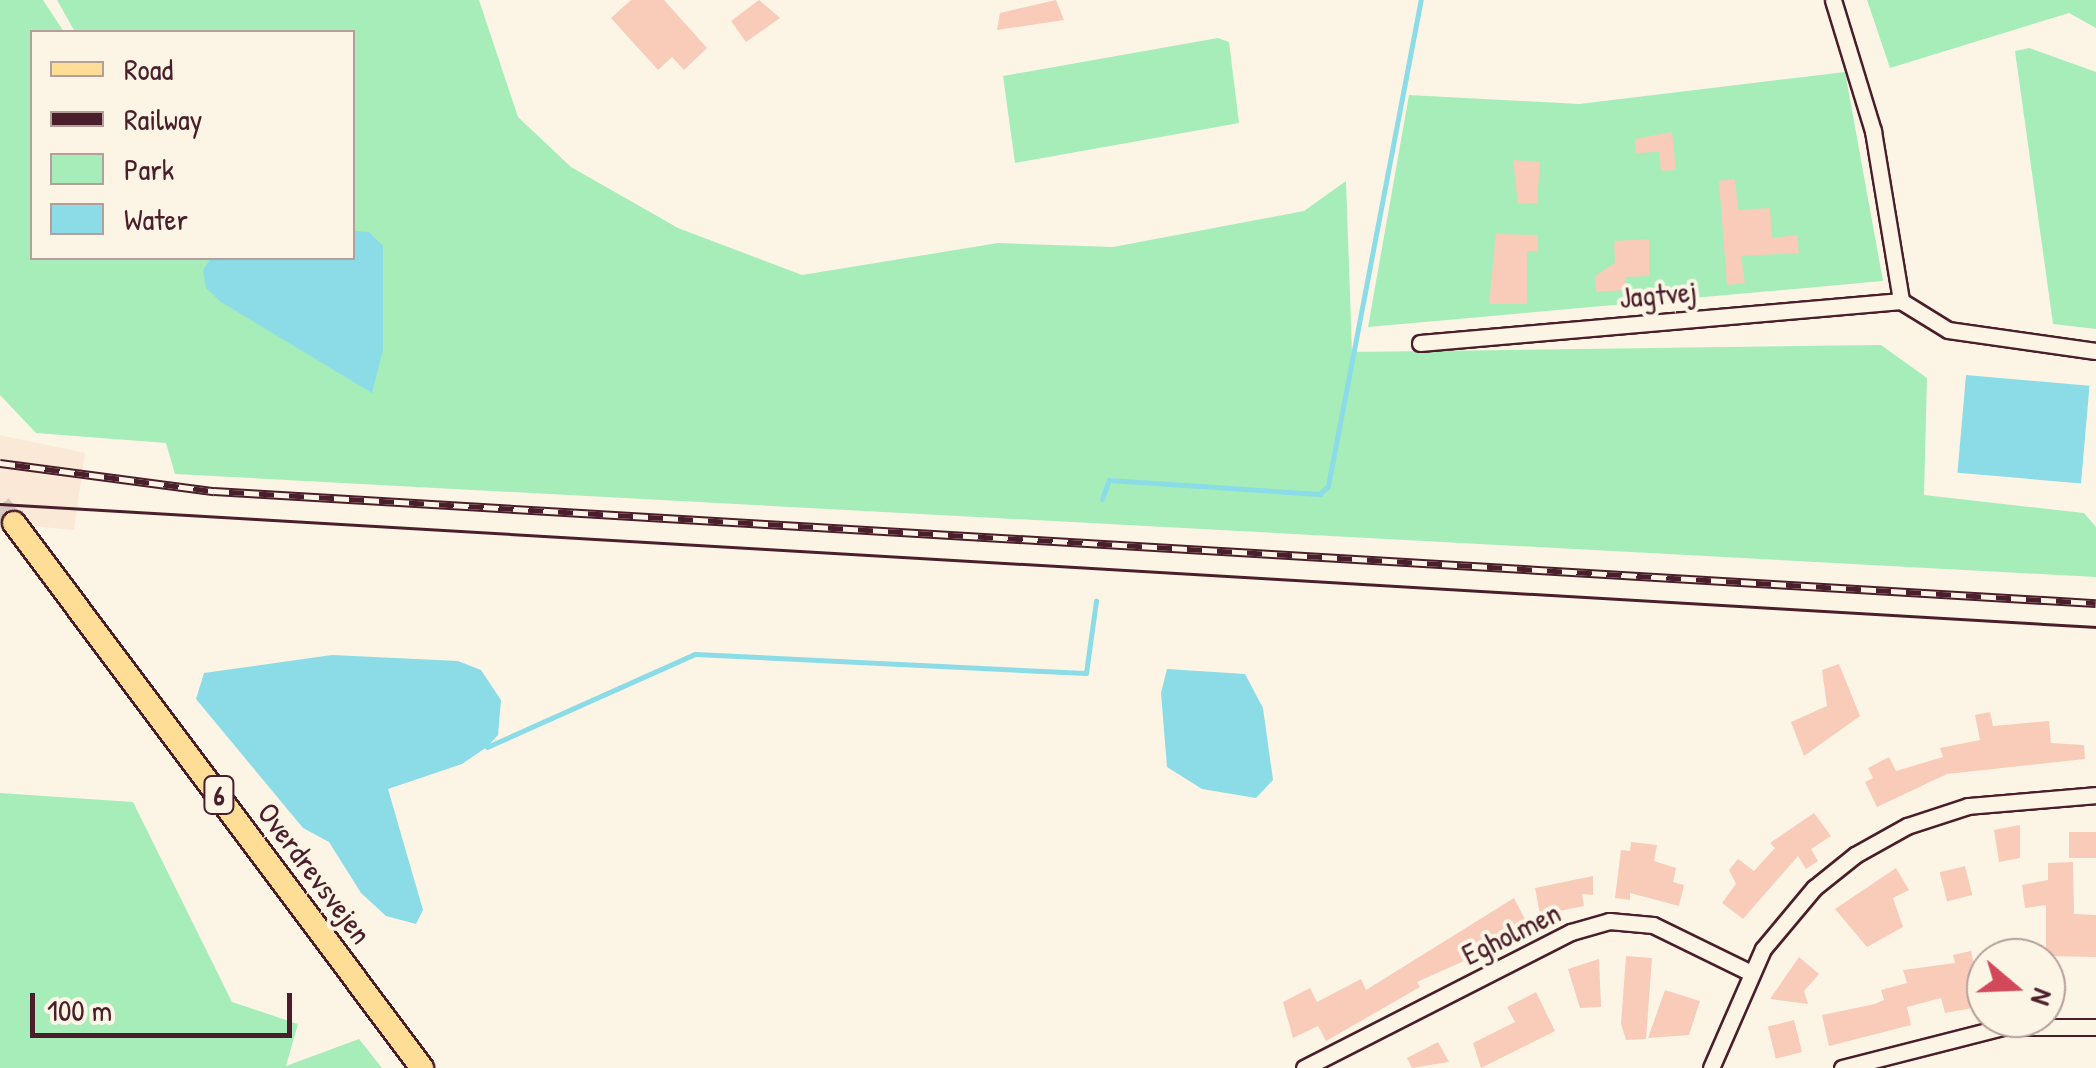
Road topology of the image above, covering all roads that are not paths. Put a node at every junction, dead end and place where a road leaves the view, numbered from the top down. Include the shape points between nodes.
1 (1834, 0) edge
2 (1902, 301) junction
3 (1420, 343) dead end
4 (2096, 351) edge
5 (14, 524) tunnel mouth
6 (2096, 795) edge
7 (1749, 972) junction
8 (2096, 1027) edge
9 (422, 1068) edge
10 (1304, 1068) edge
11 (1711, 1068) edge
12 (1842, 1068) edge

1 - 2 street via 1873,131
2 - 3 street, Jagtvej
2 - 4 street via 1948,330
5 - 9 main road, Overdrevsvejen / 6
6 - 7 street via 2022,796 1907,826 1814,888
7 - 10 street, Egholmen via 1653,925 1610,920 1570,932
7 - 11 street
8 - 12 street via 2003,1026

